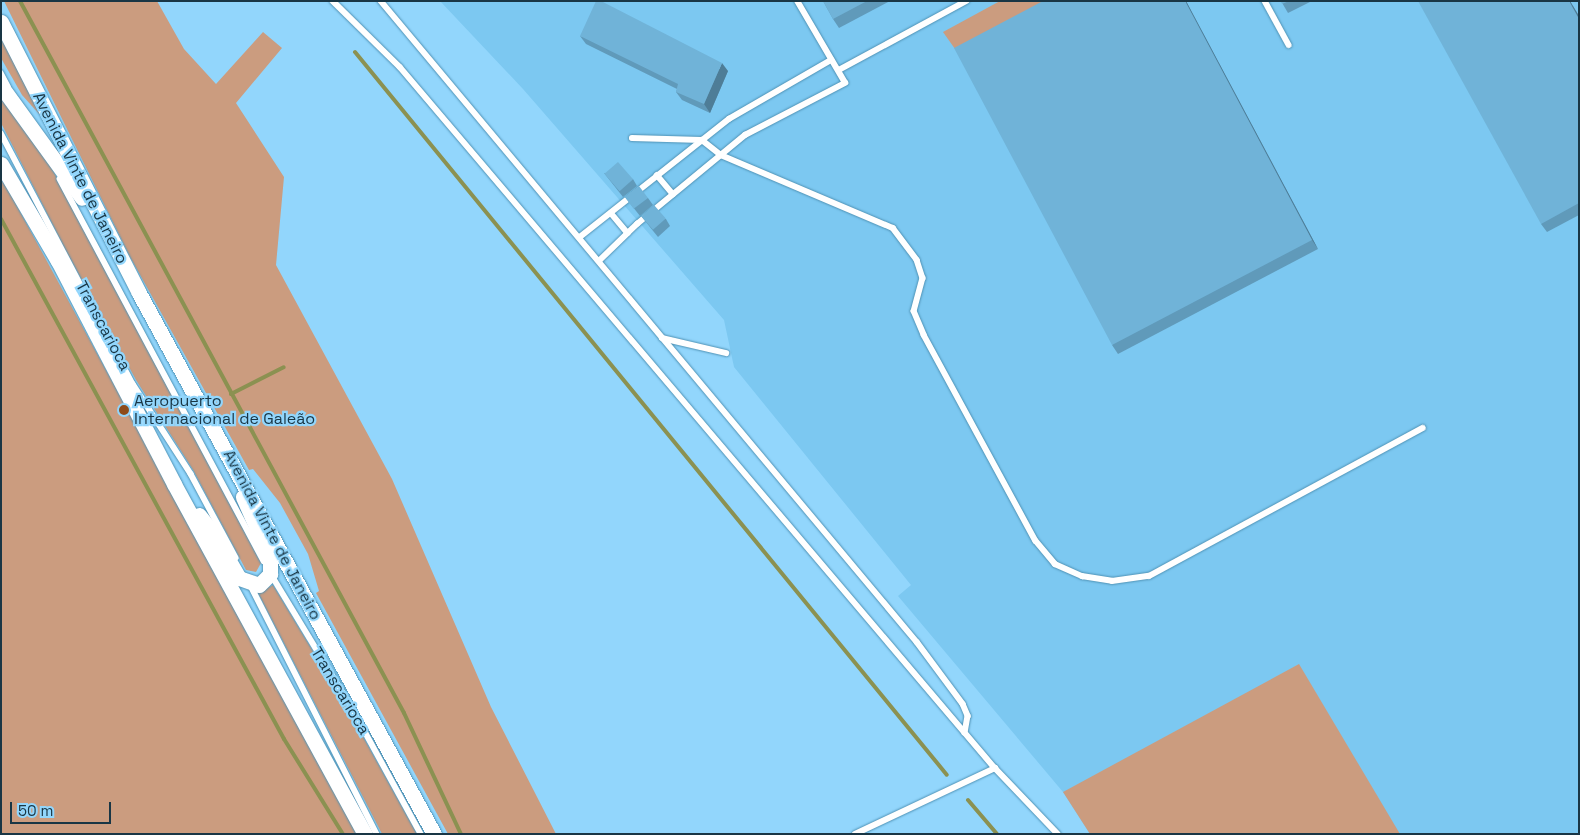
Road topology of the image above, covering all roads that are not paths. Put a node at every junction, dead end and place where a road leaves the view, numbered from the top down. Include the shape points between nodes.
1 (333, 1) edge
2 (381, 1) edge
3 (798, 1) edge
4 (966, 1) edge
5 (1266, 1) edge
6 (1, 22) edge
7 (1289, 45) dead end
8 (831, 60) junction
9 (839, 70) junction
10 (1, 73) edge
11 (1, 86) edge
12 (27, 119) junction
13 (1, 134) edge
14 (632, 138) dead end
15 (702, 140) junction
16 (721, 155) junction
17 (3, 169) edge
18 (658, 175) junction
19 (673, 194) junction
20 (611, 213) junction
21 (628, 233) junction
22 (580, 237) junction
23 (600, 260) junction
24 (139, 293) junction
25 (662, 338) junction
26 (726, 354) dead end
27 (1423, 428) dead end
28 (228, 455) junction
29 (174, 484) junction
30 (270, 574) junction
31 (250, 584) junction
32 (965, 733) junction
33 (994, 768) junction
34 (365, 834) edge
35 (377, 834) edge
36 (421, 834) edge
37 (434, 834) edge
38 (855, 834) edge
39 (1058, 834) edge

1 - 32 lane via 406,75
2 - 22 lane
3 - 8 lane
4 - 9 lane
5 - 7 lane
6 - 24 street, Avenida Vinte de Janeiro
8 - 9 lane
8 - 15 lane via 729,119
9 - 16 lane via 845,83 745,135
10 - 12 lane, Transcarioca
11 - 12 street
12 - 24 street via 82,199
12 - 30 lane, Transcarioca via 126,299
13 - 31 lane, Transcarioca via 133,384 191,474
14 - 15 lane
15 - 16 lane
15 - 18 lane
16 - 19 lane
16 - 27 lane via 893,228 917,260 923,278 914,311 924,335 1036,541 1054,564 1082,576 1112,581 1149,576
17 - 29 street via 58,261
18 - 19 lane
18 - 20 lane
19 - 21 lane
20 - 21 lane
20 - 22 lane
21 - 23 lane
22 - 23 lane
23 - 25 lane
24 - 28 street, Avenida Vinte de Janeiro
25 - 26 lane
25 - 32 lane via 952,688 968,716
28 - 30 street via 250,519 270,558
28 - 37 street, Avenida Vinte de Janeiro
29 - 31 street via 213,533 239,578
29 - 34 street
30 - 31 street via 263,583
30 - 36 lane, Transcarioca via 351,706
31 - 35 lane, Transcarioca
32 - 33 lane
33 - 38 lane
33 - 39 lane

